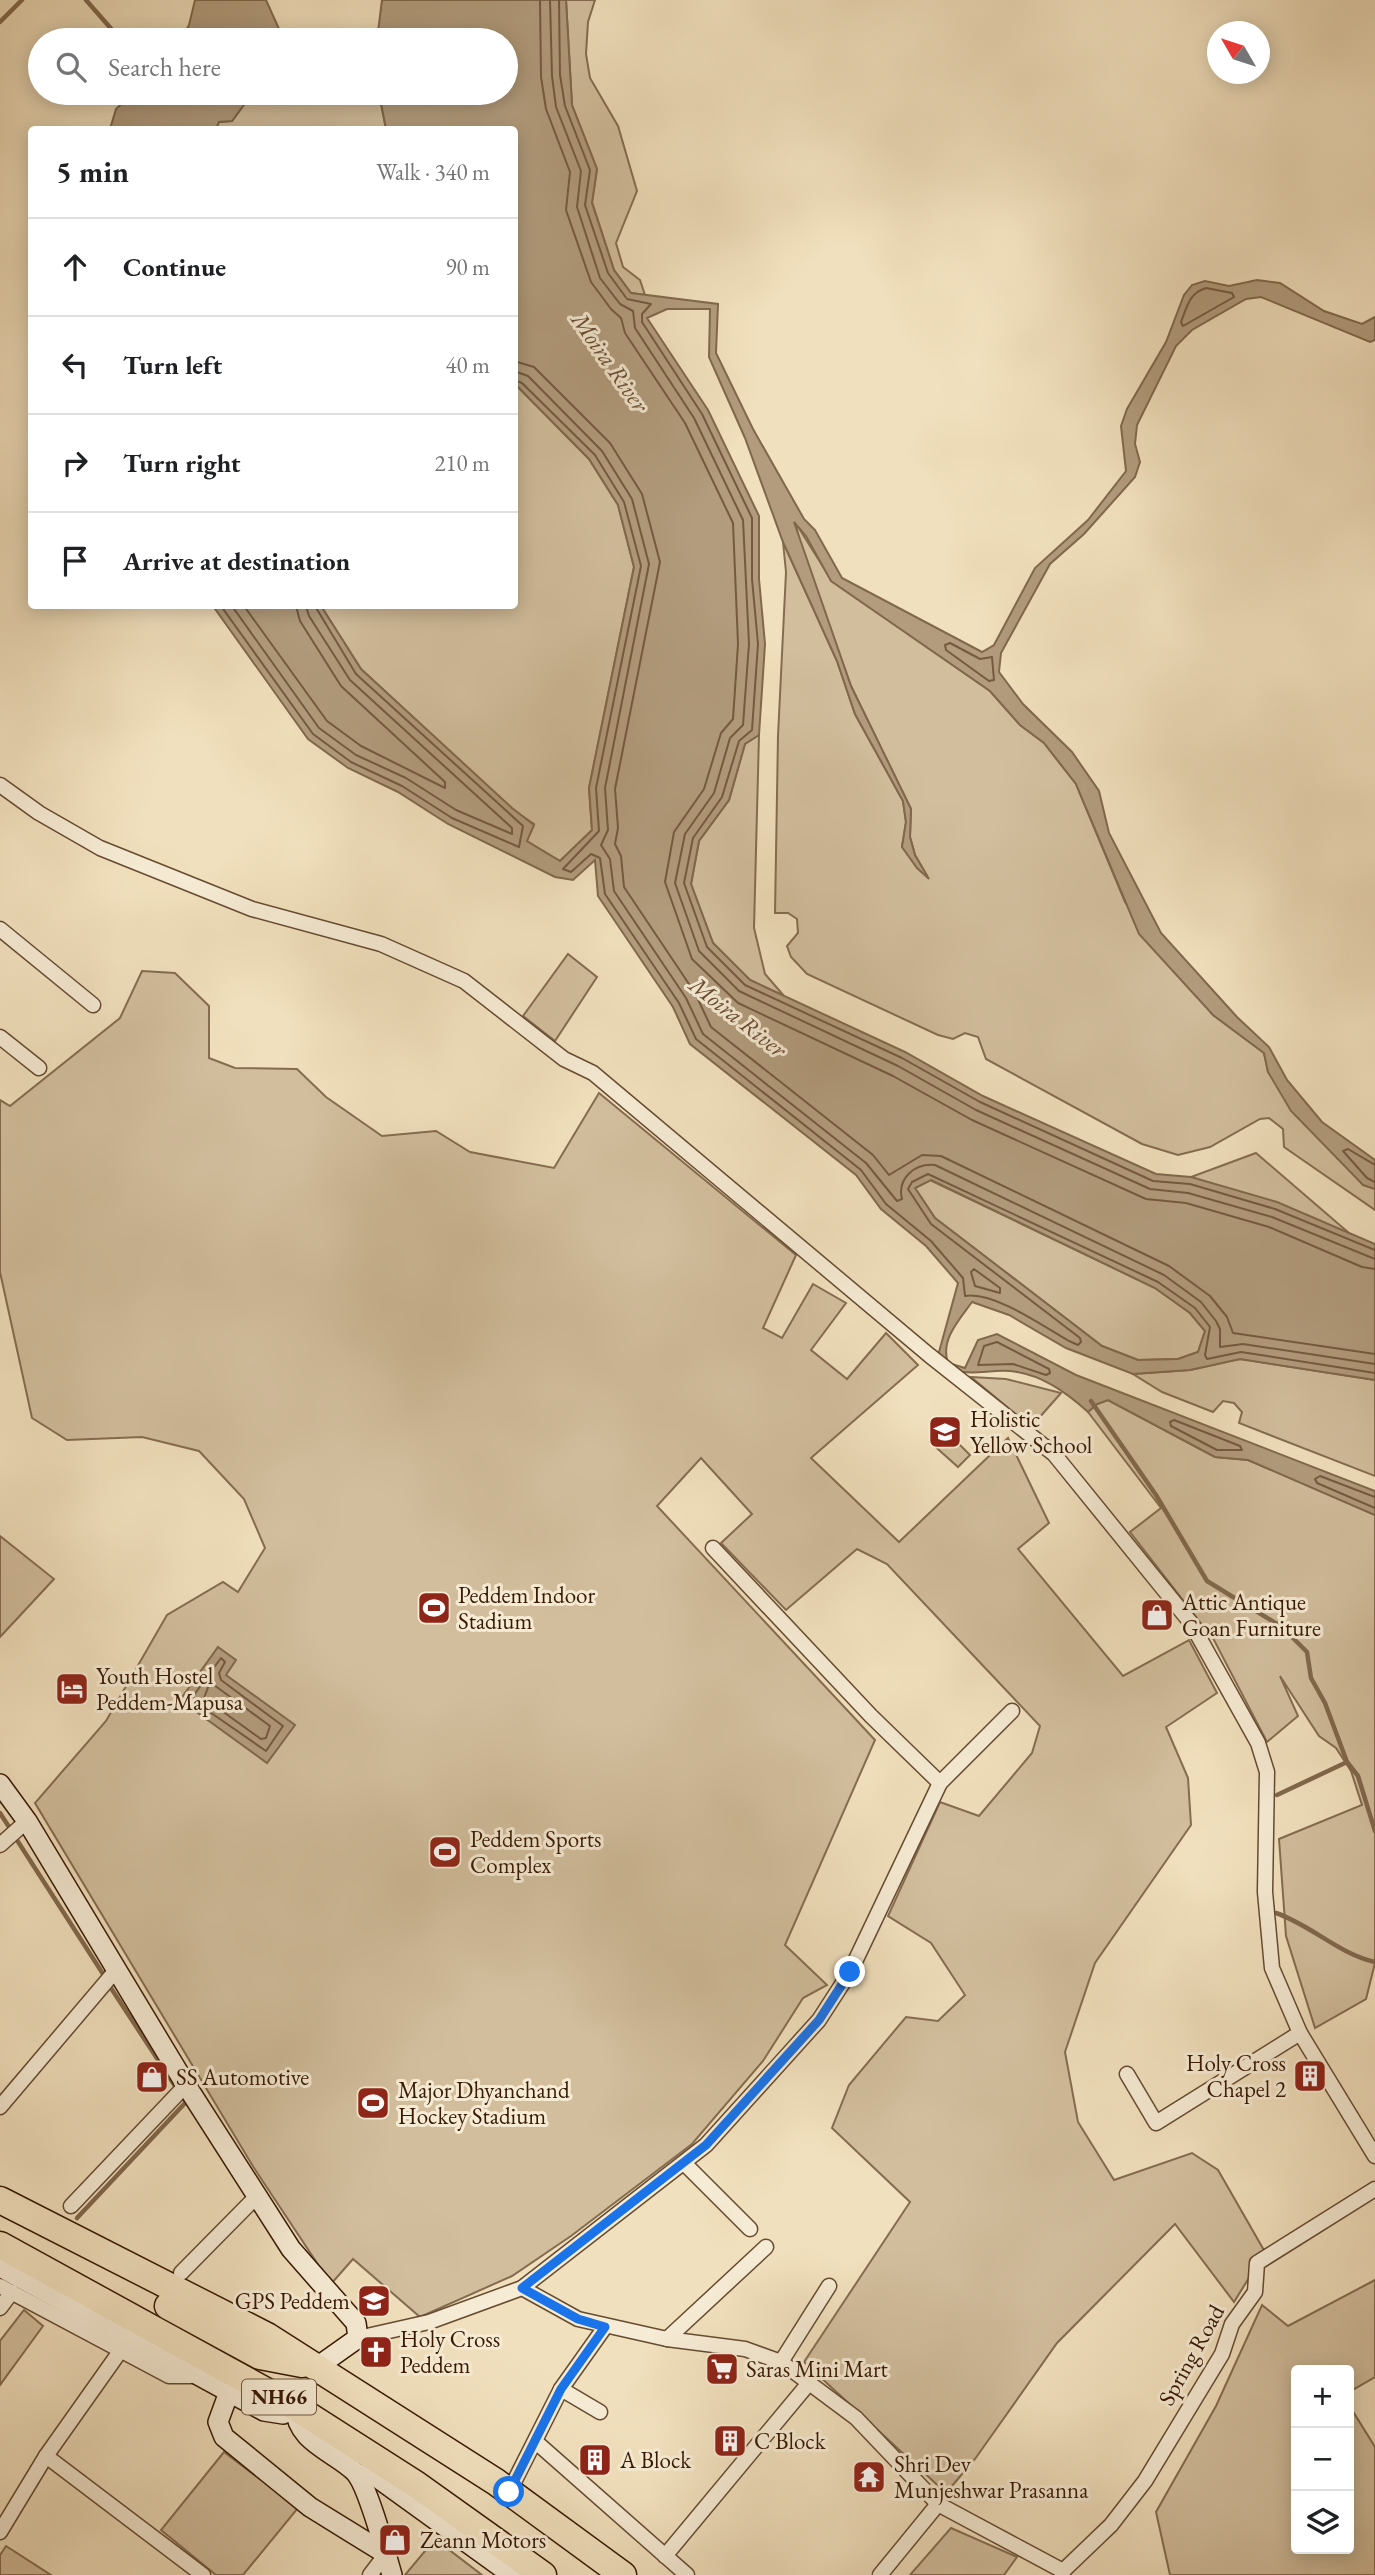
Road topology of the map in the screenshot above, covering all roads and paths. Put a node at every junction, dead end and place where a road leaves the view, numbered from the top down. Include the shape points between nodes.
1 (0, 785) edge
2 (0, 929) edge
3 (93, 1005) dead end
4 (0, 1037) edge
5 (39, 1068) dead end
6 (713, 1548) dead end
7 (1012, 1711) dead end
8 (940, 1783) junction
9 (0, 1784) edge
10 (27, 1821) junction
11 (0, 1845) edge
12 (117, 1969) junction
13 (1300, 2033) junction
14 (1127, 2074) dead end
15 (186, 2085) junction
16 (0, 2107) edge
17 (1375, 2156) edge
18 (685, 2164) junction
19 (1375, 2189) edge
20 (257, 2196) junction
21 (0, 2200) edge
22 (71, 2206) dead end
23 (0, 2213) edge
24 (750, 2229) dead end
25 (0, 2245) edge
26 (766, 2248) dead end
27 (0, 2267) edge
28 (181, 2273) dead end
29 (829, 2286) dead end
30 (522, 2288) junction
31 (6, 2289) edge
32 (0, 2308) edge
33 (605, 2327) junction
34 (358, 2339) junction
35 (667, 2339) junction
36 (121, 2350) junction
37 (781, 2362) junction
38 (317, 2367) junction
39 (201, 2376) junction
40 (809, 2383) junction
41 (561, 2389) junction
42 (229, 2392) junction
43 (295, 2407) junction
44 (600, 2412) dead end
45 (536, 2442) junction
46 (46, 2456) junction
47 (357, 2474) junction
48 (509, 2492) junction
49 (938, 2504) junction
50 (0, 2532) edge
51 (386, 2554) junction
52 (665, 2556) junction
53 (1062, 2573) edge
54 (203, 2575) edge
55 (370, 2575) edge
56 (392, 2575) edge
57 (512, 2575) edge
58 (542, 2575) edge
59 (623, 2575) edge
60 (687, 2575) edge
61 (880, 2575) edge

1 - 13 street via 100,848 252,909 381,944 464,981 564,1059 593,1073 929,1356 1054,1454 1191,1623 1258,1743 1267,1772 1265,1892 1272,1968
2 - 3 street
4 - 5 street
6 - 8 street
7 - 8 street
8 - 18 street via 850,1972 819,2020
9 - 10 street
10 - 11 street
10 - 12 street
12 - 15 street
12 - 16 street
13 - 14 street via 1156,2123
13 - 17 street
15 - 20 street
15 - 22 street
18 - 24 street
18 - 30 street
19 - 53 street, Spring Road via 1257,2263 1255,2292 1232,2324 1222,2354 1145,2480 1111,2525
20 - 28 street
20 - 34 street via 291,2249 356,2323
21 - 38 highway via 267,2336
23 - 38 highway, NH66 via 260,2356
25 - 43 highway, NH66
26 - 35 street
27 - 39 street
29 - 37 street
30 - 33 street via 578,2319
30 - 34 street via 429,2322
31 - 32 street
31 - 36 street
33 - 35 street
33 - 41 street
34 - 38 street
35 - 37 street via 745,2349
36 - 39 street via 169,2376
36 - 46 street
37 - 40 street
38 - 43 highway
38 - 48 highway, NH66
39 - 42 street
40 - 49 street via 856,2418
40 - 52 street
41 - 44 street
41 - 45 street
42 - 43 street via 264,2411 283,2414
42 - 51 street via 218,2422 224,2437 310,2507
43 - 47 street via 296,2423 306,2436
43 - 58 highway, NH66 via 417,2485
45 - 48 street
45 - 52 street
46 - 50 street
46 - 54 street
47 - 51 street
47 - 57 street via 375,2476
48 - 59 highway, NH66
49 - 53 street
49 - 61 street
51 - 55 street
51 - 56 street
52 - 60 street

